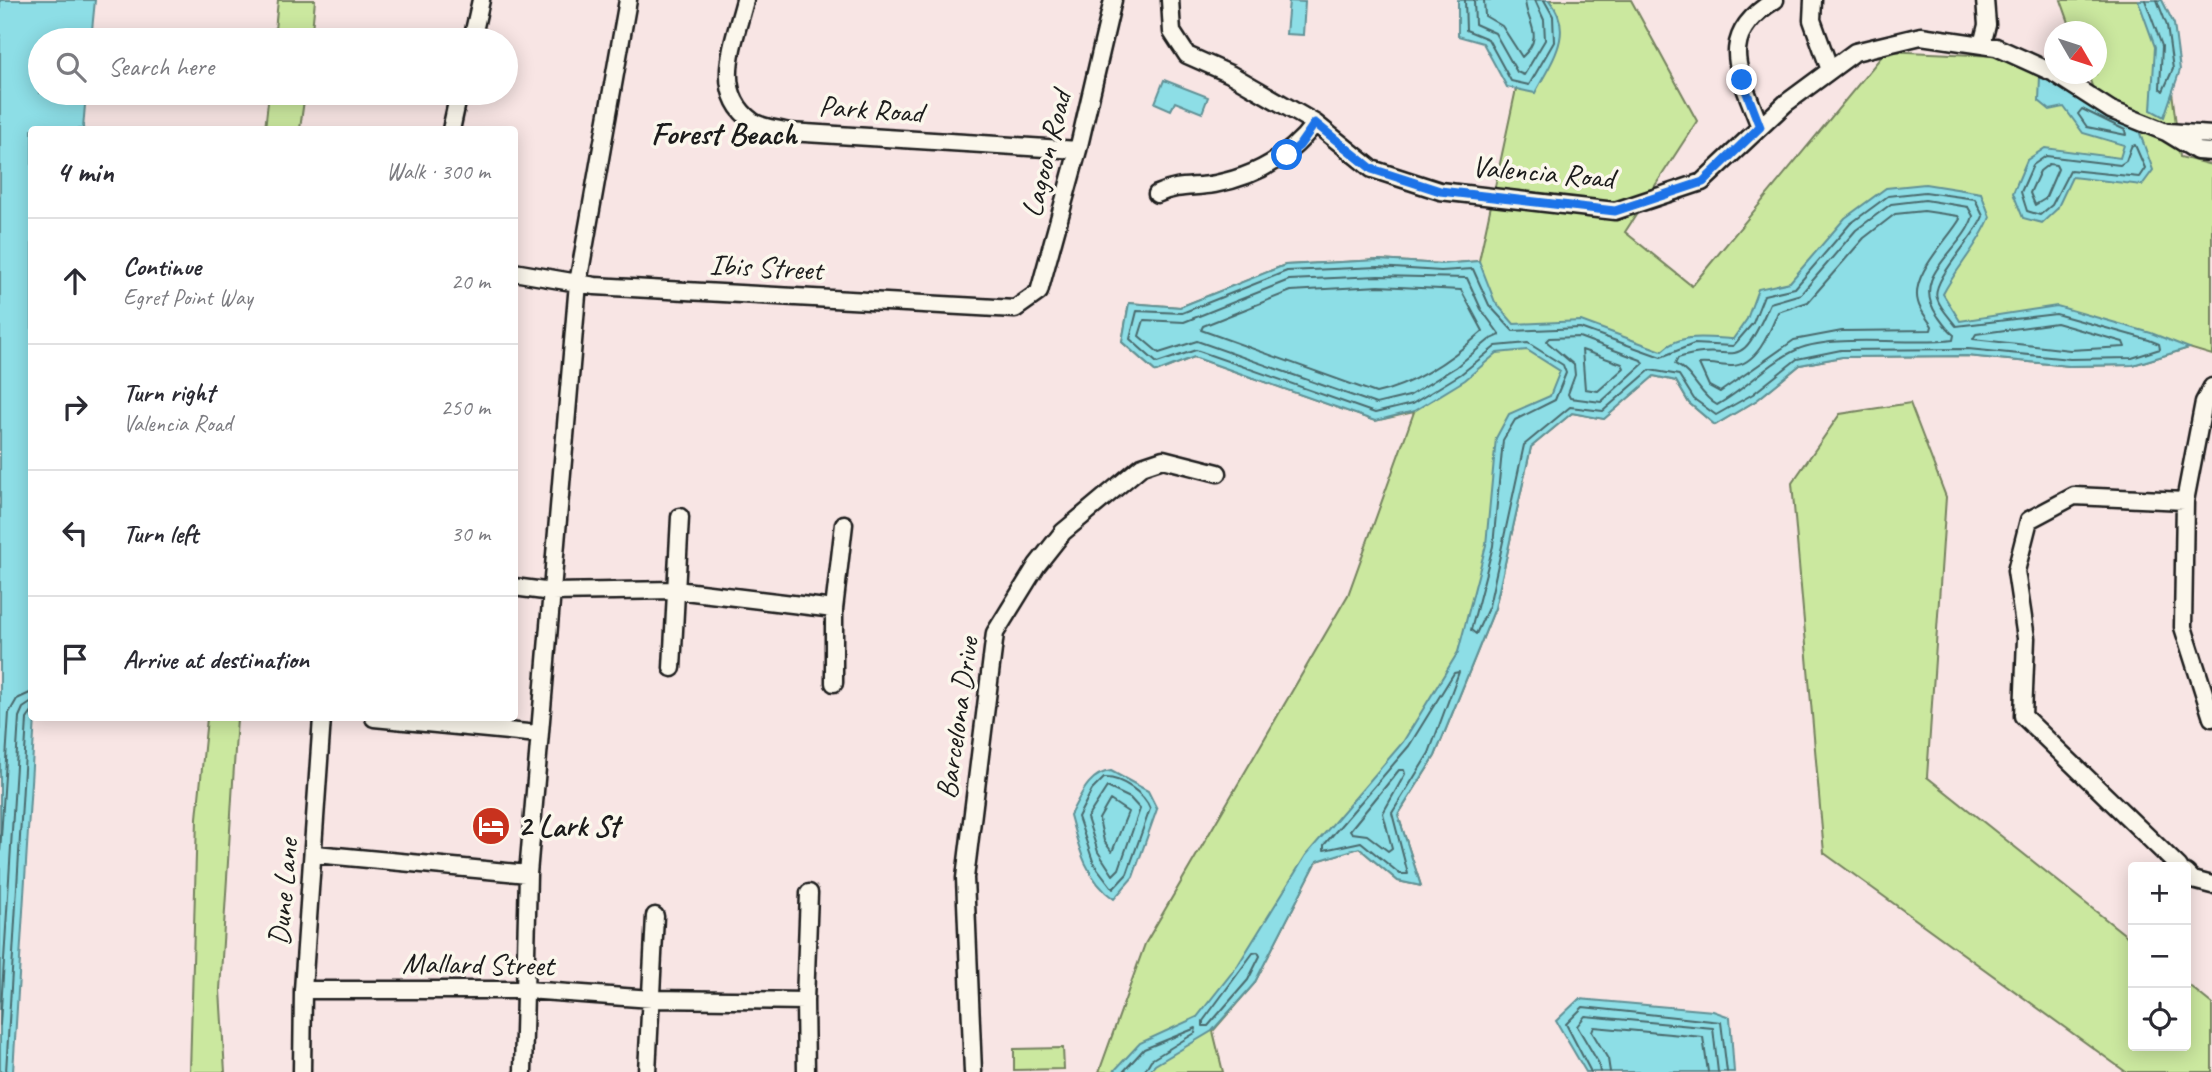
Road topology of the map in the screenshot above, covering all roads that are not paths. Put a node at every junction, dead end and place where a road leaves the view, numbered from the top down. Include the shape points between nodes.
1 (481, 0) edge
2 (628, 0) edge
3 (745, 0) edge
4 (1113, 0) edge
5 (1170, 0) edge
6 (1775, 0) edge
7 (1813, 0) edge
8 (1985, 0) edge
9 (475, 28) edge
10 (1982, 45) junction
11 (2044, 68) edge
12 (1830, 70) junction
13 (2072, 84) edge
14 (456, 105) edge
15 (1315, 123) junction
16 (452, 126) edge
17 (1760, 127) junction
18 (2166, 132) junction
19 (2212, 135) edge
20 (1078, 150) junction
21 (2212, 152) edge
22 (1157, 194) dead end
23 (518, 273) edge
24 (578, 283) junction
25 (1015, 309) joint
26 (2212, 387) edge
27 (1218, 473) dead end
28 (2185, 501) junction
29 (680, 517) dead end
30 (844, 524) dead end
31 (518, 588) edge
32 (676, 590) junction
33 (552, 592) junction
34 (834, 609) junction
35 (672, 668) dead end
36 (834, 684) dead end
37 (2212, 718) edge
38 (322, 721) edge
39 (405, 721) edge
40 (538, 734) junction
41 (314, 854) junction
42 (2174, 862) edge
43 (528, 874) junction
44 (2191, 878) edge
45 (2212, 886) edge
46 (809, 893) dead end
47 (655, 916) dead end
48 (303, 990) junction
49 (527, 990) junction
50 (652, 999) junction
51 (805, 1001) junction
52 (302, 1072) edge
53 (523, 1072) edge
54 (647, 1072) edge
55 (806, 1072) edge
56 (973, 1072) edge

1 - 9 street
2 - 24 street
3 - 20 street, Park Road via 726,78 734,103 754,123 789,132
4 - 20 street, Lagoon Road
5 - 15 street, Valencia Road via 1172,32 1187,55
6 - 17 street via 1742,25 1736,44 1742,80
7 - 12 street via 1812,20
8 - 10 street via 1987,25
10 - 11 street, Valencia Road
10 - 12 street, Valencia Road via 1921,36 1855,52
12 - 17 street, Valencia Road
13 - 18 street, Valencia Road via 2111,110
14 - 16 street
15 - 17 street, Valencia Road via 1372,169 1440,191 1615,211 1703,182
15 - 22 street via 1299,146 1255,173 1214,184 1175,186
18 - 19 street, Valencia Road
18 - 21 street, Valencia Road via 2197,151
20 - 25 street, Lagoon Road via 1039,292
23 - 24 street, Ibis Street
24 - 25 street, Ibis Street
24 - 33 street
26 - 28 street via 2204,402
27 - 56 street, Barcelona Drive via 1163,459 1142,466 1063,532 995,633 965,878
28 - 37 street via 2183,627
28 - 42 street via 2074,496 2029,520 2016,572 2026,638 2023,716
29 - 32 street
30 - 34 street
31 - 33 street
32 - 33 street
32 - 34 street
32 - 35 street
33 - 40 street
34 - 36 street
38 - 41 street, Dune Lane
39 - 40 street
40 - 43 street
41 - 43 street
41 - 48 street, Dune Lane
43 - 49 street
44 - 45 street
46 - 51 street
47 - 50 street
48 - 49 street, Mallard Street
48 - 52 street, Dune Lane
49 - 50 street, Mallard Street
49 - 53 street
50 - 51 street, Mallard Street
50 - 54 street
51 - 55 street

